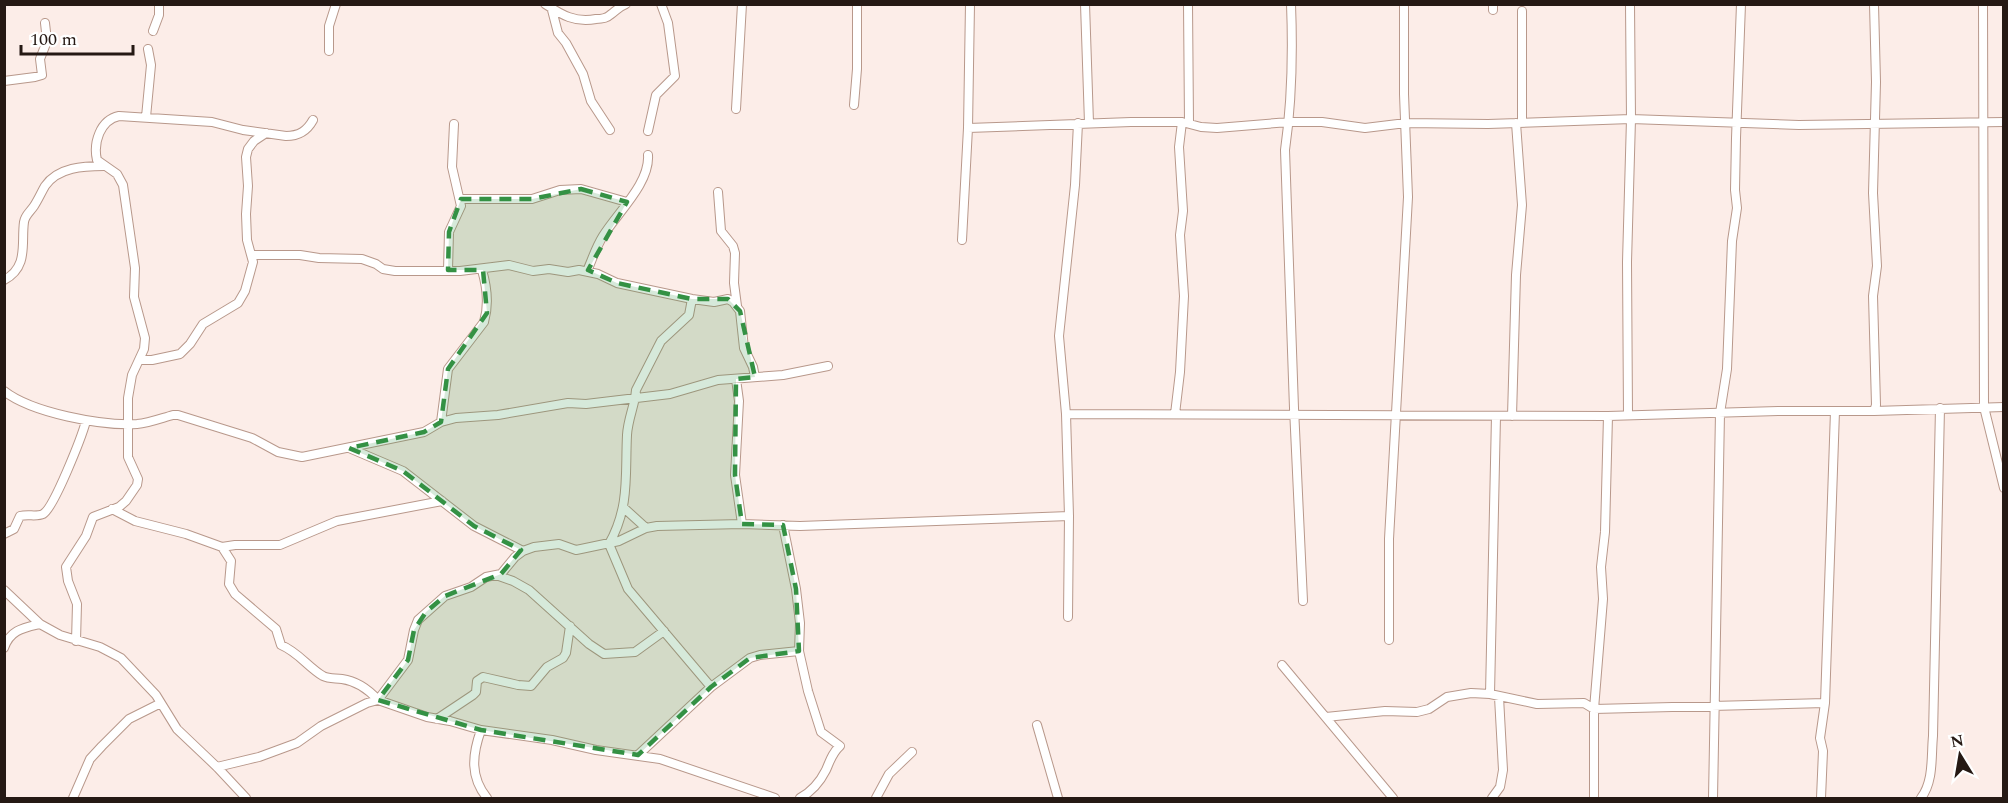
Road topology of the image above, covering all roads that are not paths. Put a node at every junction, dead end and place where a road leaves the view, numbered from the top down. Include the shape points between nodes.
1 (159, 4) edge
2 (336, 4) edge
3 (626, 4) edge
4 (661, 4) edge
5 (742, 4) edge
6 (857, 4) edge
7 (969, 4) edge
8 (1085, 4) edge
9 (1188, 4) edge
10 (1291, 4) edge
11 (1404, 4) edge
12 (1630, 4) edge
13 (1741, 4) edge
14 (1874, 4) edge
15 (1983, 4) edge
16 (549, 7) edge
17 (1522, 11) dead end
18 (45, 24) dead end
19 (153, 31) dead end
20 (148, 49) dead end
21 (329, 51) dead end
22 (4, 81) edge
23 (854, 105) dead end
24 (736, 109) dead end
25 (146, 117) junction
26 (1631, 119) junction
27 (314, 120) dead end
28 (1186, 122) junction
29 (1289, 122) junction
30 (1983, 122) junction
31 (2004, 122) edge
32 (1078, 123) junction
33 (1089, 123) junction
34 (1406, 123) junction
35 (1519, 123) junction
36 (1875, 123) junction
37 (454, 124) dead end
38 (1736, 124) junction
39 (968, 129) junction
40 (610, 130) dead end
41 (648, 131) dead end
42 (266, 133) junction
43 (648, 154) dead end
44 (105, 166) junction
45 (718, 192) dead end
46 (461, 199) junction
47 (627, 202) junction
48 (962, 240) dead end
49 (252, 255) junction
50 (447, 270) junction
51 (482, 270) junction
52 (587, 271) junction
53 (4, 280) edge
54 (692, 299) junction
55 (737, 307) junction
56 (140, 360) junction
57 (828, 366) dead end
58 (755, 377) junction
59 (736, 379) junction
60 (4, 391) edge
61 (637, 397) junction
62 (2004, 406) edge
63 (1984, 407) junction
64 (1940, 408) junction
65 (1835, 411) junction
66 (1874, 411) junction
67 (1720, 413) junction
68 (1066, 414) junction
69 (1175, 414) junction
70 (1294, 415) junction
71 (1628, 415) junction
72 (1395, 416) junction
73 (1496, 416) junction
74 (1512, 416) junction
75 (1608, 416) junction
76 (86, 421) junction
77 (127, 423) junction
78 (441, 423) junction
79 (349, 448) junction
80 (2004, 488) edge
81 (442, 501) junction
82 (624, 508) junction
83 (112, 509) junction
84 (1069, 516) junction
85 (742, 524) junction
86 (783, 525) junction
87 (646, 528) junction
88 (4, 534) edge
89 (609, 544) junction
90 (222, 547) junction
91 (523, 551) junction
92 (496, 575) junction
93 (4, 590) edge
94 (1303, 601) dead end
95 (1068, 617) dead end
96 (40, 624) junction
97 (570, 626) junction
98 (663, 631) junction
99 (1389, 640) dead end
100 (76, 641) junction
101 (4, 648) edge
102 (799, 651) junction
103 (1282, 665) dead end
104 (711, 687) junction
105 (1495, 695) junction
106 (378, 700) junction
107 (1825, 703) junction
108 (161, 704) junction
109 (1715, 707) junction
110 (1594, 709) junction
111 (1326, 717) junction
112 (436, 719) junction
113 (1037, 725) dead end
114 (481, 730) junction
115 (912, 752) dead end
116 (638, 755) junction
117 (217, 766) junction
118 (73, 798) edge
119 (246, 798) edge
120 (488, 798) edge
121 (775, 798) edge
122 (800, 798) edge
123 (876, 798) edge
124 (1058, 798) edge
125 (1393, 798) edge
126 (1492, 798) edge
127 (1594, 798) edge
128 (1713, 798) edge
129 (1821, 798) edge
130 (1921, 798) edge

1 - 19 street
2 - 21 street via 329,26
3 - 16 street via 608,16 586,20 569,18
4 - 41 street via 668,24 675,76 656,95
5 - 24 street
6 - 23 street
7 - 39 street
8 - 33 street
9 - 28 street
10 - 29 street via 1293,64
11 - 34 street
12 - 26 street
13 - 38 street
14 - 36 street
15 - 30 street
16 - 40 street via 558,33 583,74 591,101
17 - 35 street
18 - 22 street via 42,75
20 - 25 street
25 - 42 street via 212,122
25 - 44 street via 115,116 105,125 96,140 96,149 97,160
26 - 35 street
26 - 38 street
26 - 71 street
27 - 42 street via 305,132 293,136
28 - 29 street via 1217,128
28 - 33 street
28 - 69 street via 1179,147 1184,296
29 - 34 street via 1365,128
29 - 70 street via 1285,150
30 - 31 street
30 - 36 street
30 - 63 street
32 - 33 street
32 - 39 street
32 - 68 street via 1059,336
34 - 35 street
34 - 72 street via 1404,304
35 - 74 street via 1522,205
36 - 38 street
36 - 66 street
37 - 46 street via 452,167
38 - 67 street via 1737,208 1727,369
39 - 48 street
42 - 49 street via 254,141 246,157 247,240
43 - 47 street via 644,177
44 - 53 street via 65,171 47,184 24,222 24,254 16,270
44 - 56 street via 117,174 123,185 135,268 134,297 145,338
45 - 55 street via 722,231 735,253
46 - 47 street via 532,199 560,190 581,189
46 - 50 street via 449,232
47 - 52 street via 601,239
49 - 50 street via 362,259 395,271
49 - 56 street via 248,284 237,303 205,322 180,354
50 - 51 street
51 - 52 street via 509,265 532,271
51 - 78 street via 487,313 448,369
52 - 54 street via 617,283
54 - 55 street via 728,299
54 - 61 street via 685,320 661,341 636,390
55 - 58 street via 744,348
56 - 77 street via 132,375
57 - 58 street
58 - 59 street
59 - 61 street
59 - 85 street via 739,401 735,475
60 - 76 street via 15,399
61 - 78 street via 568,403 498,416 456,417
61 - 82 street via 630,410 627,434
62 - 63 street
63 - 64 street
63 - 80 street
64 - 66 street
64 - 130 street via 1933,736 1929,782
65 - 66 street
65 - 67 street
65 - 107 street
67 - 71 street
67 - 109 street
68 - 69 street
68 - 84 street
69 - 70 street
70 - 72 street
70 - 94 street
71 - 75 street
72 - 73 street
72 - 99 street
73 - 74 street
73 - 105 street
74 - 75 street
75 - 110 street via 1603,599
76 - 77 street
76 - 88 street via 48,510 40,515 20,516 14,529
77 - 79 street via 178,415 302,457
77 - 83 street via 128,457 138,479 126,501
78 - 79 street via 424,432
79 - 81 street via 403,471
81 - 90 street via 337,521 280,544
81 - 91 street via 474,525
82 - 87 street
82 - 89 street
83 - 90 street via 135,521
83 - 100 street via 93,517 66,567 77,604
84 - 86 street
84 - 95 street
85 - 86 street
85 - 87 street
86 - 102 street via 796,589
87 - 89 street
89 - 91 street via 576,550 552,544
89 - 98 street via 628,589
90 - 106 street via 231,561 229,585 276,629 281,645 327,678 345,679 365,687
91 - 92 street
92 - 97 street via 529,591
92 - 106 street via 445,596 426,612 414,630 408,660
93 - 96 street
96 - 100 street
96 - 101 street via 13,633
97 - 98 street via 600,653 609,655 639,650
97 - 112 street via 563,658 547,667 534,684 527,687 483,677 477,681 473,695
98 - 104 street
100 - 108 street via 121,658
102 - 104 street via 750,658
102 - 122 street via 818,727 840,746 820,779
103 - 111 street
104 - 116 street
105 - 110 street via 1536,704 1584,703
105 - 111 street via 1447,697 1417,712
105 - 126 street via 1503,770 1500,787
106 - 112 street
106 - 117 street via 321,726 297,743
107 - 109 street
107 - 129 street via 1820,738
108 - 117 street via 177,729
108 - 118 street via 129,719 102,746 90,759
109 - 110 street
109 - 128 street
110 - 127 street
111 - 125 street
112 - 114 street
113 - 124 street
114 - 116 street
114 - 120 street via 475,746 474,769 476,781
115 - 123 street via 890,774
116 - 121 street
117 - 119 street

